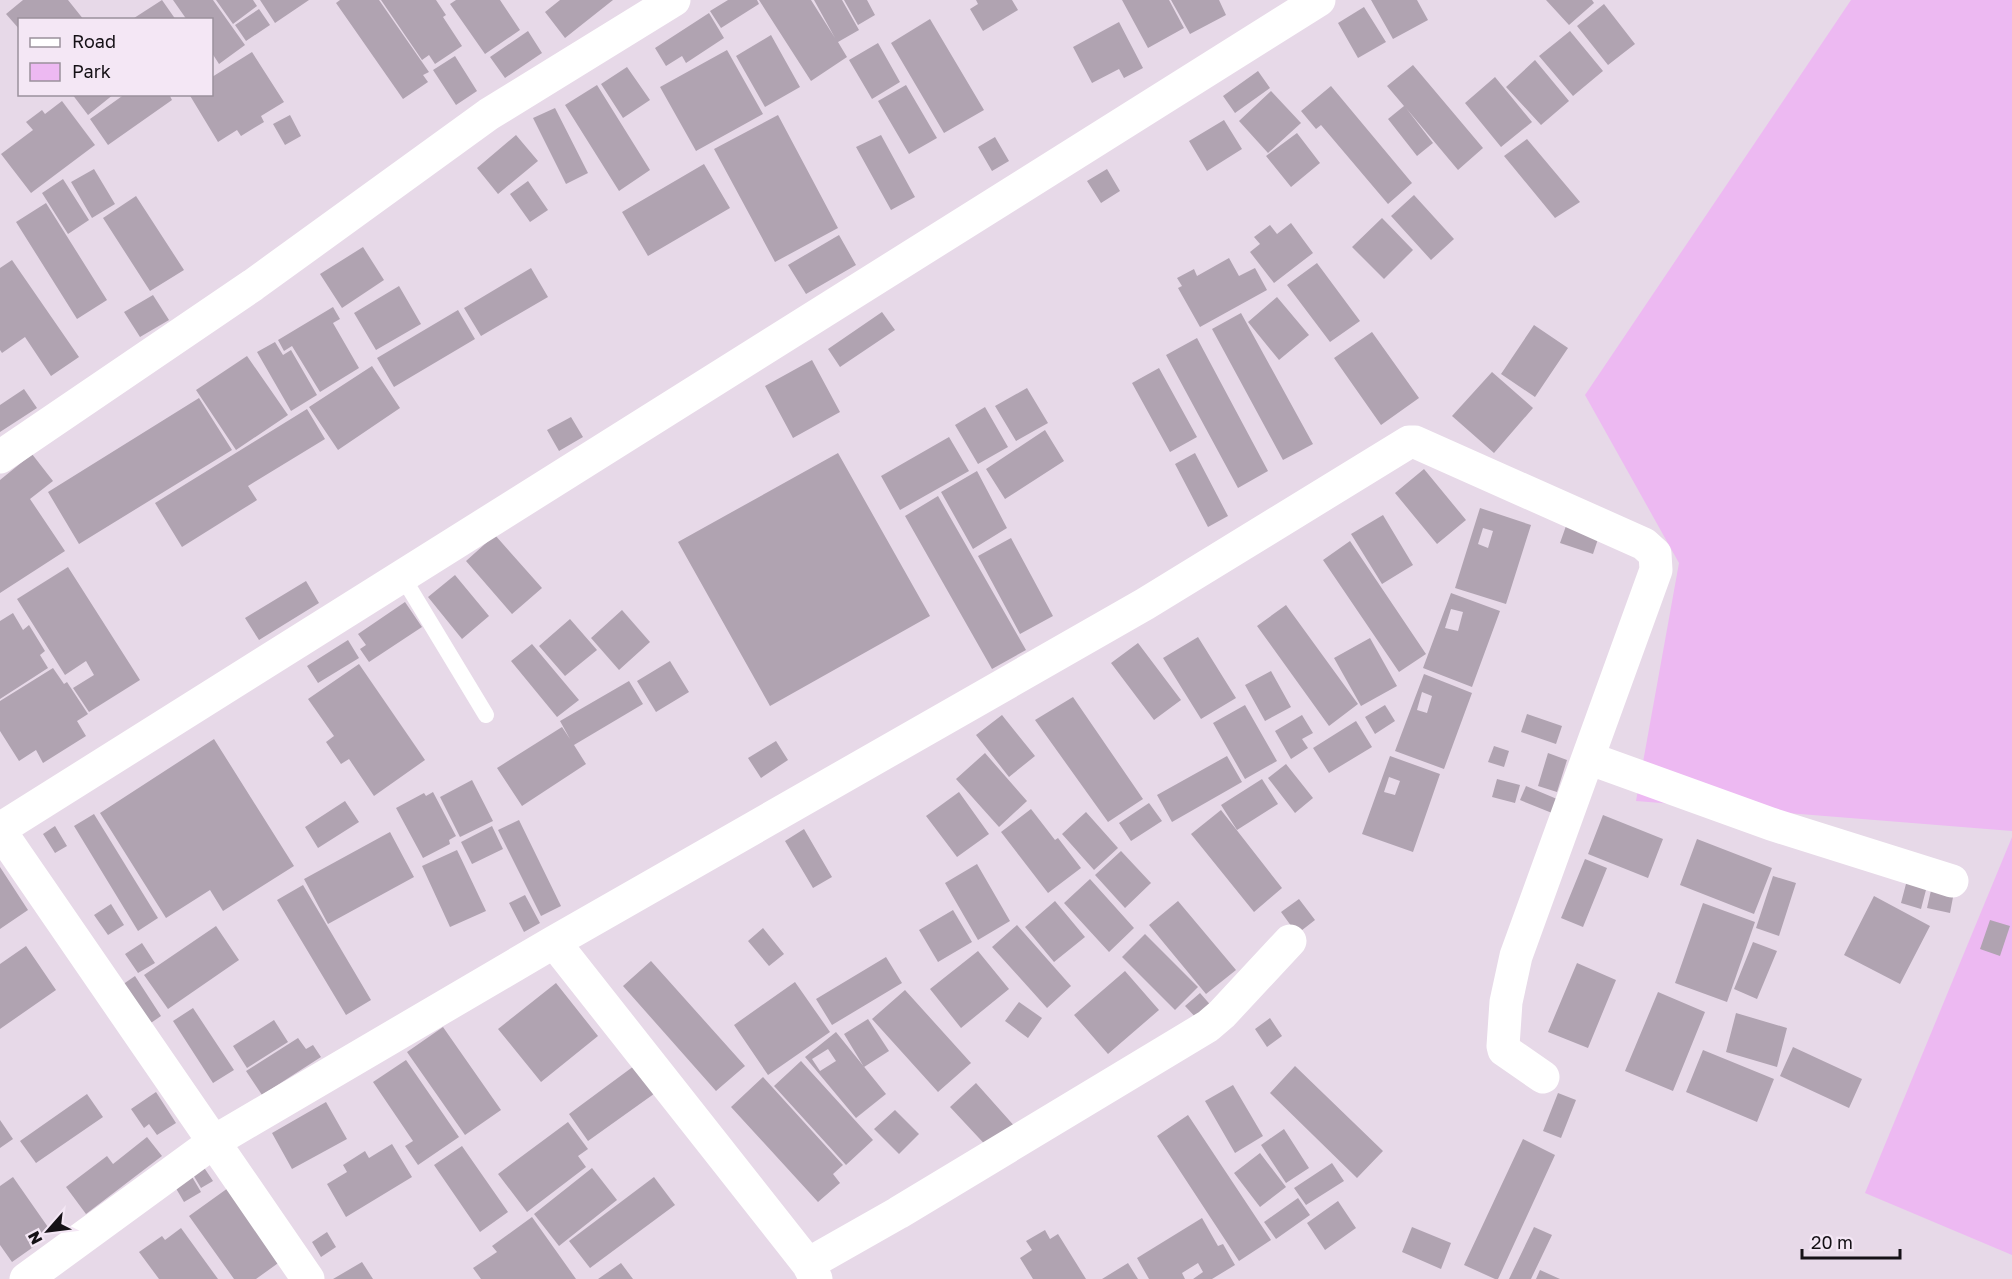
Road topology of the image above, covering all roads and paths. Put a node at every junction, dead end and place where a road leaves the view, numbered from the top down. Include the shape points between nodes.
1 (674, 0) edge
2 (1319, 0) edge
3 (0, 457) edge
4 (402, 576) junction
5 (486, 715) dead end
6 (1588, 758) junction
7 (0, 830) edge
8 (1952, 880) dead end
9 (1290, 941) dead end
10 (554, 942) junction
11 (1543, 1077) dead end
12 (215, 1141) junction
13 (812, 1272) edge
14 (26, 1279) edge
15 (308, 1279) edge

1 - 3 street via 489,114 253,285
2 - 4 street
4 - 5 lane
4 - 7 street
6 - 8 street via 1771,824
6 - 10 street via 1656,570 1655,554 1644,544 1409,442 1145,603
6 - 11 street via 1516,956 1506,1002 1504,1050
7 - 12 street
9 - 13 street via 1208,1026 898,1213
10 - 12 street
10 - 13 street
12 - 14 street
12 - 15 street

